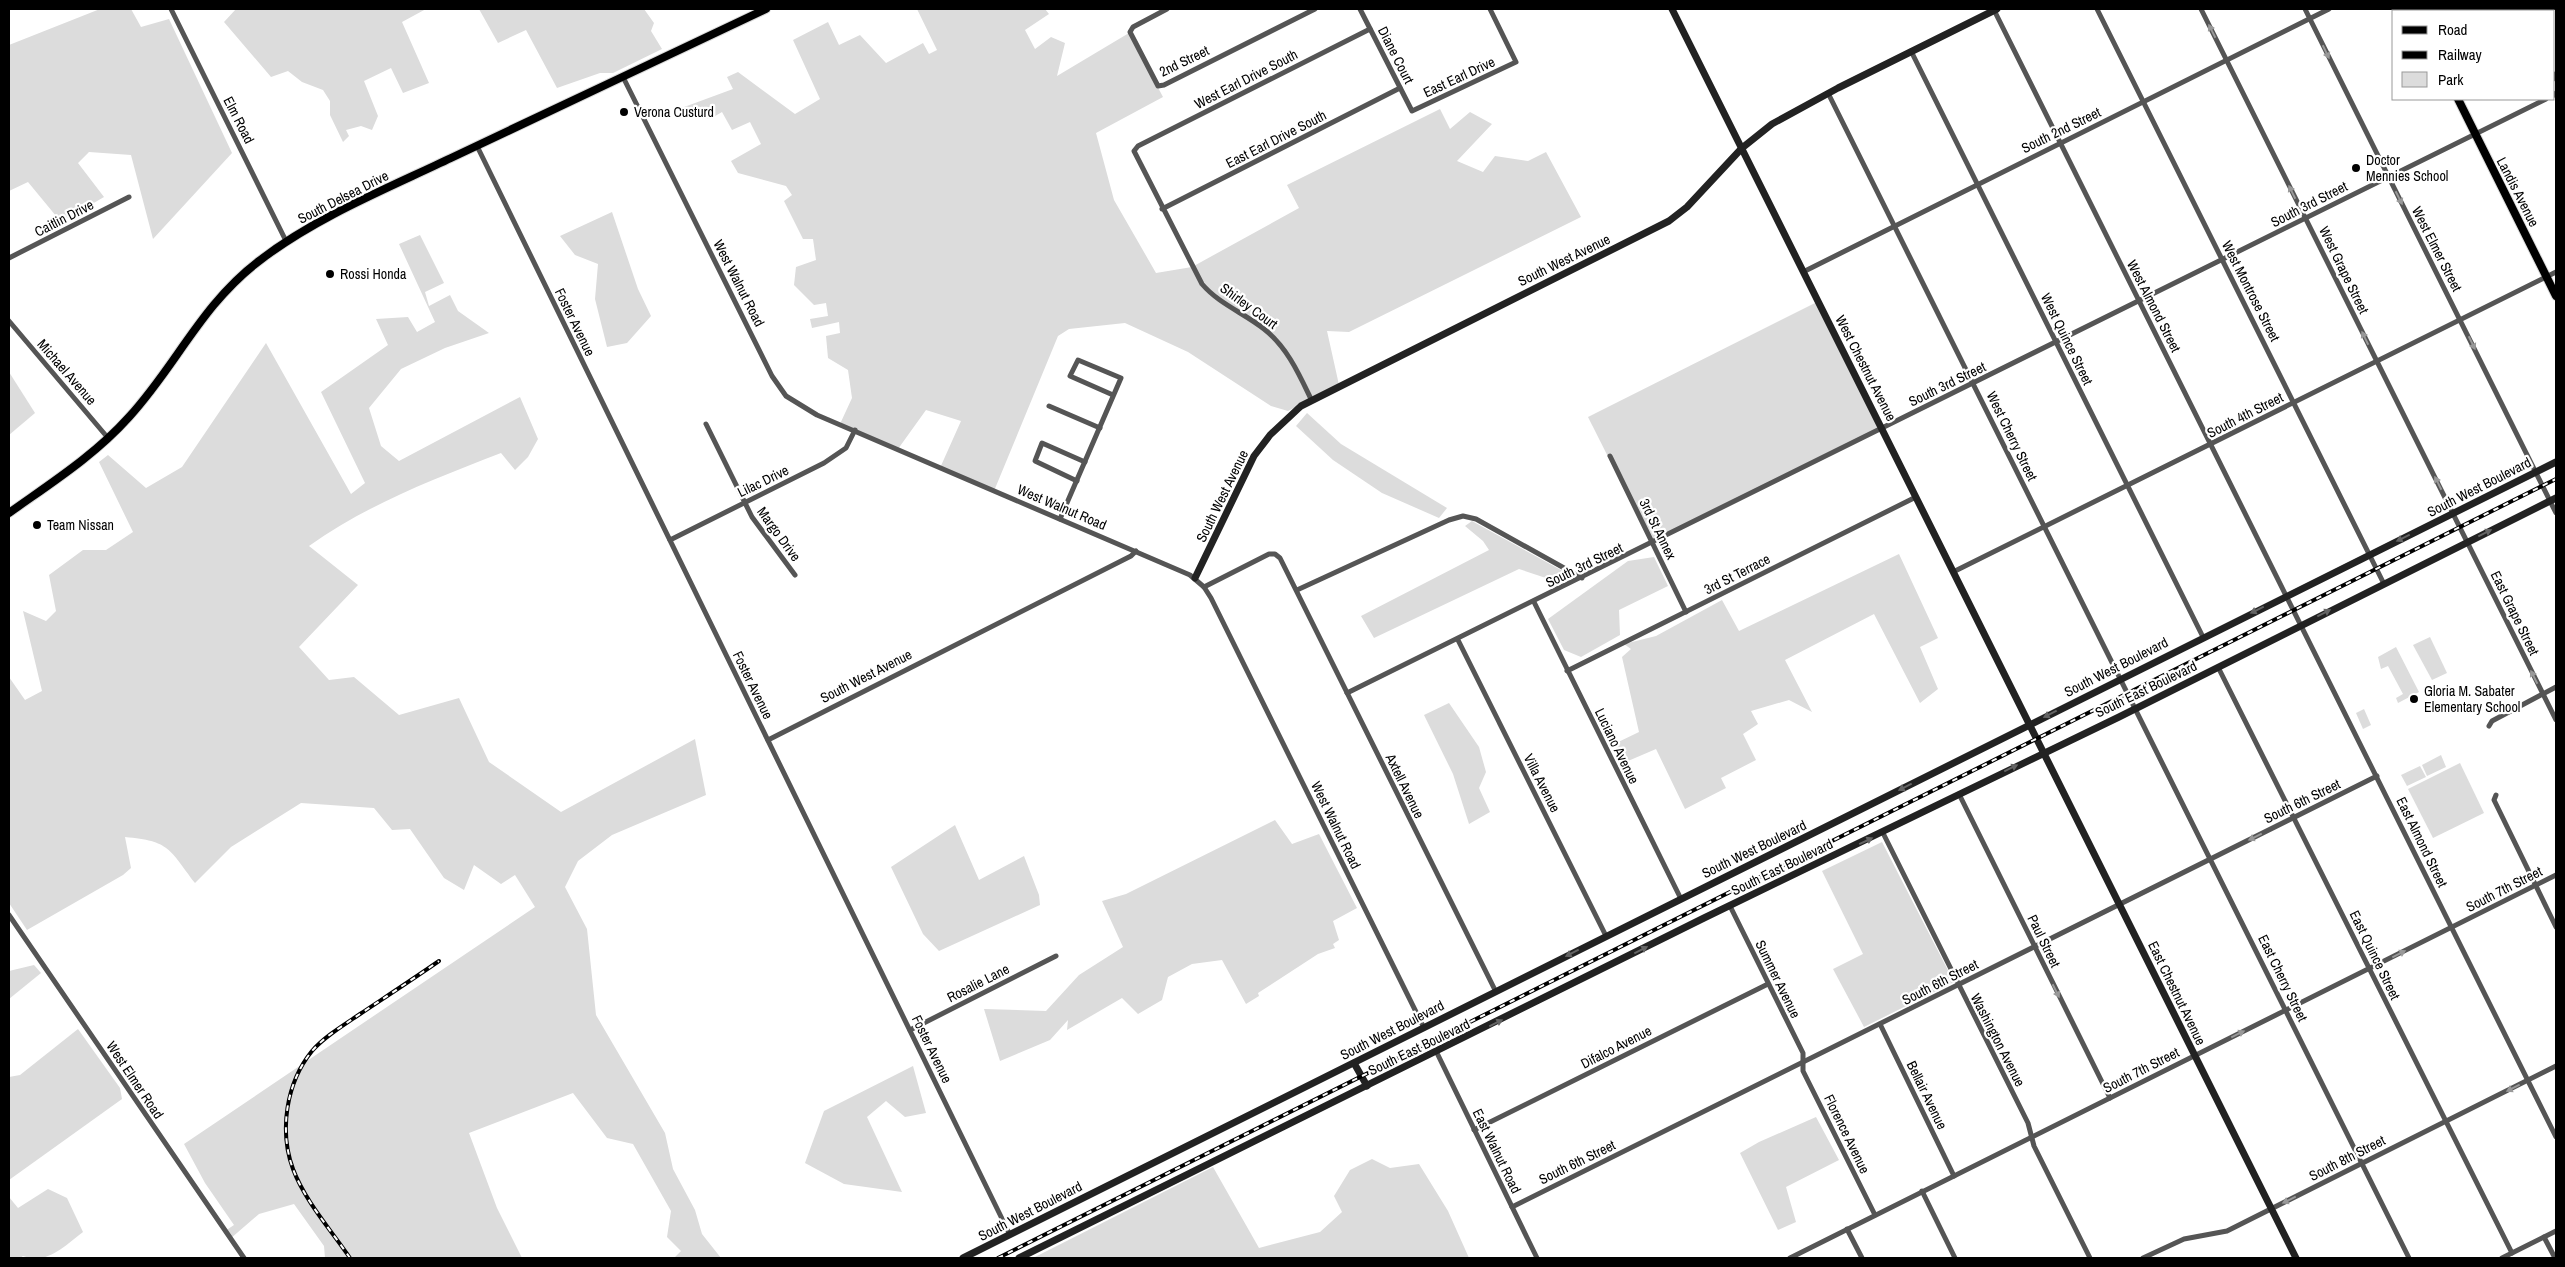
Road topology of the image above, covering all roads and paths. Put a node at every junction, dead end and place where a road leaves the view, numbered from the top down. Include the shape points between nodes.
1 (170, 9) edge
2 (766, 9) edge
3 (1167, 9) edge
4 (1315, 9) edge
5 (1360, 9) edge
6 (1490, 9) edge
7 (1672, 9) edge
8 (2097, 9) edge
9 (2201, 9) edge
10 (2305, 9) edge
11 (2329, 9) edge
12 (1995, 10) edge
13 (2310, 18) junction
14 (1370, 29) junction
15 (1912, 51) junction
16 (2227, 60) junction
17 (623, 77) junction
18 (1400, 88) junction
19 (1828, 93) junction
20 (2458, 100) edge
21 (2544, 100) edge
22 (2144, 102) junction
23 (1412, 111) joint
24 (2475, 133) junction
25 (2061, 143) junction
26 (476, 146) junction
27 (1742, 148) junction
28 (1134, 151) joint
29 (2388, 177) junction
30 (1978, 184) junction
31 (129, 197) dead end
32 (1162, 209) junction
33 (2306, 218) junction
34 (1895, 226) junction
35 (286, 241) junction
36 (9, 258) edge
37 (2222, 260) junction
38 (1803, 272) junction
39 (2556, 272) edge
40 (2547, 277) junction
41 (2556, 296) edge
42 (2140, 301) junction
43 (2460, 320) junction
44 (9, 321) edge
45 (2056, 343) junction
46 (2377, 362) junction
47 (1974, 384) junction
48 (1114, 395) junction
49 (1311, 399) junction
50 (2294, 403) junction
51 (1049, 406) dead end
52 (706, 424) dead end
53 (1100, 428) junction
54 (855, 430) junction
55 (1882, 430) junction
56 (108, 438) junction
57 (2211, 444) junction
58 (1610, 456) dead end
59 (1085, 462) junction
60 (2556, 462) edge
61 (2536, 472) junction
62 (1077, 481) junction
63 (2128, 486) junction
64 (1916, 497) junction
65 (2553, 499) edge
66 (744, 503) junction
67 (9, 513) edge
68 (2556, 513) edge
69 (2453, 514) junction
70 (1060, 519) junction
71 (2044, 528) junction
72 (670, 540) junction
73 (2467, 542) junction
74 (1652, 543) junction
75 (1136, 551) junction
76 (2370, 555) junction
77 (1953, 572) junction
78 (795, 575) dead end
79 (1195, 578) junction
80 (1582, 578) junction
81 (2384, 584) junction
82 (1204, 587) junction
83 (1297, 590) junction
84 (2286, 596) junction
85 (1534, 602) junction
86 (1686, 612) junction
87 (2294, 612) joint
88 (2301, 625) junction
89 (2203, 637) junction
90 (1458, 640) junction
91 (2218, 667) junction
92 (1568, 670) junction
93 (2120, 678) junction
94 (2556, 687) edge
95 (1347, 693) junction
96 (2543, 694) junction
97 (2136, 708) junction
98 (2556, 720) edge
99 (2029, 724) junction
100 (2489, 726) dead end
101 (2037, 739) joint
102 (768, 740) junction
103 (2043, 753) junction
104 (2377, 776) junction
105 (1958, 794) junction
106 (2496, 796) dead end
107 (2294, 818) junction
108 (1883, 833) junction
109 (2211, 859) junction
110 (2556, 875) edge
111 (2536, 886) junction
112 (1681, 899) junction
113 (2119, 904) junction
114 (1730, 906) junction
115 (9, 915) edge
116 (2556, 927) edge
117 (2452, 928) junction
118 (1606, 936) junction
119 (2034, 947) junction
120 (1056, 956) dead end
121 (2369, 969) junction
122 (1768, 984) junction
123 (1958, 985) junction
124 (1496, 992) junction
125 (2286, 1010) junction
126 (1880, 1024) junction
127 (1424, 1028) junction
128 (910, 1030) junction
129 (1437, 1052) junction
130 (2194, 1056) junction
131 (1803, 1062) junction
132 (1354, 1063) junction
133 (2556, 1066) edge
134 (2528, 1080) junction
135 (1367, 1086) junction
136 (2110, 1098) junction
137 (2445, 1122) junction
138 (1474, 1130) junction
139 (2032, 1136) junction
140 (2556, 1137) edge
141 (2362, 1164) junction
142 (1954, 1176) junction
143 (1922, 1192) junction
144 (1512, 1207) junction
145 (2271, 1208) junction
146 (1875, 1215) junction
147 (1847, 1229) junction
148 (2556, 1231) edge
149 (1010, 1235) junction
150 (2544, 1237) junction
151 (2512, 1253) junction
152 (244, 1258) edge
153 (963, 1258) edge
154 (1019, 1258) edge
155 (1537, 1258) edge
156 (1790, 1258) edge
157 (1862, 1258) edge
158 (1956, 1258) edge
159 (2090, 1258) edge
160 (2143, 1258) edge
161 (2296, 1258) edge
162 (2409, 1258) edge
163 (2502, 1258) edge
164 (2555, 1258) edge

1 - 35 street, Elm Road
2 - 17 main road, South Delsea Drive
3 - 4 street, 2nd Street via 1133,27 1130,32 1158,86
5 - 14 street, Diane Court
6 - 23 street, East Earl Drive via 1516,62
7 - 27 main road, West Chestnut Avenue
8 - 22 street, West Montrose Street
16 -> 9 street, West Grape Street
10 - 13 street, West Elmer Street
11 - 13 street, South 2nd Street
12 - 15 main road, South West Avenue
12 - 25 street, West Almond Street
13 - 16 street, South 2nd Street
13 -> 29 street, West Elmer Street
14 - 18 street, Diane Court
14 - 28 street, West Earl Drive South via 1138,146
15 - 19 main road, South West Avenue
15 - 30 street, West Quince Street
16 - 22 street, South 2nd Street
33 -> 16 street, West Grape Street
17 - 26 main road, South Delsea Drive
17 - 54 street, West Walnut Road via 777,385 796,403
18 - 23 street, Diane Court
18 - 32 street, East Earl Drive South
19 - 27 main road, South West Avenue via 1772,124
19 - 34 street, West Cherry Street
20 - 24 main road, Landis Avenue
21 - 24 street, South 3rd Street
22 - 25 street, South 2nd Street
22 - 37 street, West Montrose Street
24 - 29 street, South 3rd Street
24 - 40 main road, Landis Avenue
25 - 30 street, South 2nd Street
25 - 42 street, West Almond Street
26 - 35 main road, South Delsea Drive
26 - 72 street, Foster Avenue
27 - 38 main road, West Chestnut Avenue
27 - 49 main road, South West Avenue via 1687,207 1669,221
28 - 32 street, Shirley Court
29 - 33 street, South 3rd Street
29 -> 43 street, West Elmer Street
30 - 34 street, South 2nd Street
30 - 45 street, West Quince Street
31 - 36 street, Caitlin Drive
32 - 49 street, Shirley Court via 1202,284 1278,342
33 - 37 street, South 3rd Street
46 -> 33 street, West Grape Street
34 - 38 street, South 2nd Street
34 - 47 street, West Cherry Street
35 - 56 main road, South Delsea Drive via 218,298 143,400
37 - 42 street, South 3rd Street
37 - 50 street, West Montrose Street
38 - 55 main road, West Chestnut Avenue
39 - 40 street, South 4th Street
40 - 41 main road, Landis Avenue
40 - 43 street, South 4th Street
42 - 45 street, South 3rd Street
42 - 57 street, West Almond Street
43 - 46 street, South 4th Street
43 -> 61 street, West Elmer Street
44 - 56 street, Michael Avenue
45 - 47 street, South 3rd Street
45 - 63 street, West Quince Street
46 - 50 street, South 4th Street
69 -> 46 street, West Grape Street
47 - 55 street, South 3rd Street
47 - 71 street, West Cherry Street
48 - 48 street via 1120,378 1078,360 1070,376
48 - 53 street
49 - 79 main road, South West Avenue via 1270,435 1254,456
50 - 57 street, South 4th Street
50 - 76 street, West Montrose Street
51 - 53 street
52 - 66 street, Margo Drive
53 - 59 street
54 - 66 street, Lilac Drive via 850,442 836,456
54 - 70 street, West Walnut Road
55 - 64 main road, West Chestnut Avenue
55 - 74 street, South 3rd Street
56 - 67 main road, South Delsea Drive
57 - 63 street, South 4th Street
57 - 84 street, West Almond Street
58 - 74 street, 3rd St Annex
59 - 62 street
59 - 62 street via 1042,443 1038,452 1035,461
60 - 61 main road, South West Boulevard
61 - 65 street, West Elmer Street
61 - 69 main road, South West Boulevard
62 - 70 street
63 - 71 street, South 4th Street
63 - 89 street, West Quince Street
64 - 77 main road, West Chestnut Avenue
64 - 86 street, 3rd St Terrace
65 - 68 street, West Elmer Street
73 -> 65 main road, South East Boulevard
66 - 72 street, Lilac Drive
66 - 78 street, Margo Drive
69 - 73 street, West Grape Street
69 -> 76 main road, South West Boulevard
70 - 75 street, West Walnut Road
71 - 77 street, South 4th Street
71 - 93 street, West Cherry Street
72 - 102 street, Foster Avenue
73 - 81 main road, South East Boulevard
96 -> 73 street, East Grape Street
74 - 80 street, South 3rd Street
74 - 86 street, 3rd St Annex
75 - 79 street, West Walnut Road
75 - 102 street, South West Avenue via 1054,596
76 - 81 street, West Montrose Street
76 - 84 main road, South West Boulevard
77 - 99 main road, West Chestnut Avenue
79 - 82 street, West Walnut Road
80 - 83 street via 1476,519 1462,516
80 - 85 street, South 3rd Street
88 -> 81 main road, South East Boulevard
82 - 83 street, Axtell Avenue via 1272,554 1280,558
82 - 127 street, West Walnut Road
83 - 95 street, Axtell Avenue
84 - 87 street, West Almond Street
84 -> 89 main road, South West Boulevard
85 - 90 street, South 3rd Street
85 - 92 street, Luciano Avenue
86 - 92 street, 3rd St Terrace
87 - 88 street, East Almond Street
88 - 91 main road, South East Boulevard
88 - 104 street, East Almond Street
89 - 93 main road, South West Boulevard
90 - 95 street, South 3rd Street
90 - 118 street, Villa Avenue
91 - 97 main road, South East Boulevard
91 - 107 street, East Quince Street
92 - 112 street, Luciano Avenue
93 - 97 street, West Cherry Street
93 -> 99 main road, South West Boulevard
94 - 96 street
95 - 124 street, Axtell Avenue
96 - 98 street, East Grape Street
96 - 100 street via 2492,721
97 - 103 main road, South East Boulevard
97 - 109 street, East Cherry Street
99 - 101 main road, West Chestnut Avenue
99 -> 112 main road, South West Boulevard
101 - 103 main road, East Chestnut Avenue
102 - 128 street, Foster Avenue
105 -> 103 main road, South East Boulevard
103 - 113 main road, East Chestnut Avenue
104 - 107 street, South 6th Street
104 - 117 street, East Almond Street
105 - 108 main road, South East Boulevard
105 - 119 street, Paul Street
106 - 111 street via 2494,800
107 -> 109 street, South 6th Street
107 - 121 street, East Quince Street
114 -> 108 main road, South East Boulevard
108 - 123 street, Washington Avenue
109 - 113 street, South 6th Street
109 - 125 street, East Cherry Street
110 - 111 street, South 7th Street
111 - 116 street
111 - 117 street, South 7th Street
112 - 118 main road, South West Boulevard
113 - 119 street, South 6th Street
113 - 130 main road, East Chestnut Avenue
114 - 122 street, Summer Avenue
129 -> 114 main road, South East Boulevard
115 - 152 street, West Elmer Road
121 -> 117 street, South 7th Street
117 - 134 street, East Almond Street
118 -> 124 main road, South West Boulevard
119 - 123 street, South 6th Street
119 -> 136 street, Paul Street
120 - 128 street, Rosalie Lane
121 - 125 street, South 7th Street
121 - 137 street, East Quince Street
122 - 131 street, Summer Avenue
122 - 138 street, Difalco Avenue
123 - 126 street, South 6th Street
123 - 139 street, Washington Avenue
124 - 127 main road, South West Boulevard
130 -> 125 street, South 7th Street
125 - 141 street, East Cherry Street
126 - 131 street, South 6th Street
126 - 142 street, Bellair Avenue
127 - 132 main road, South West Boulevard
128 - 149 street, Foster Avenue
129 - 135 main road, South East Boulevard
129 - 138 street, East Walnut Road
130 - 136 street, South 7th Street
130 - 145 main road, East Chestnut Avenue
131 - 144 street, South 6th Street
131 - 146 street, Florence Avenue via 1803,1071
132 - 135 main road
132 - 149 main road, South West Boulevard
133 - 134 street, South 8th Street
134 -> 137 street, South 8th Street
134 - 140 street, East Almond Street
135 - 154 main road, South East Boulevard
136 - 139 street, South 7th Street
137 - 141 street, South 8th Street
137 - 151 street, East Quince Street
138 - 144 street, East Walnut Road
139 - 142 street, South 7th Street
139 - 159 street, Washington Avenue
141 -> 145 street, South 8th Street
141 - 162 street, East Cherry Street
142 - 143 street, South 7th Street
143 - 146 street, South 7th Street
143 - 158 street
144 - 155 street, East Walnut Road
145 - 160 street, South 8th Street via 2227,1232 2184,1239
145 - 161 main road, East Chestnut Avenue
146 - 147 street, South 7th Street
147 - 156 street, South 7th Street
147 - 157 street
148 - 150 street
149 - 153 main road, South West Boulevard
150 - 151 street
150 - 164 street
151 - 163 street

